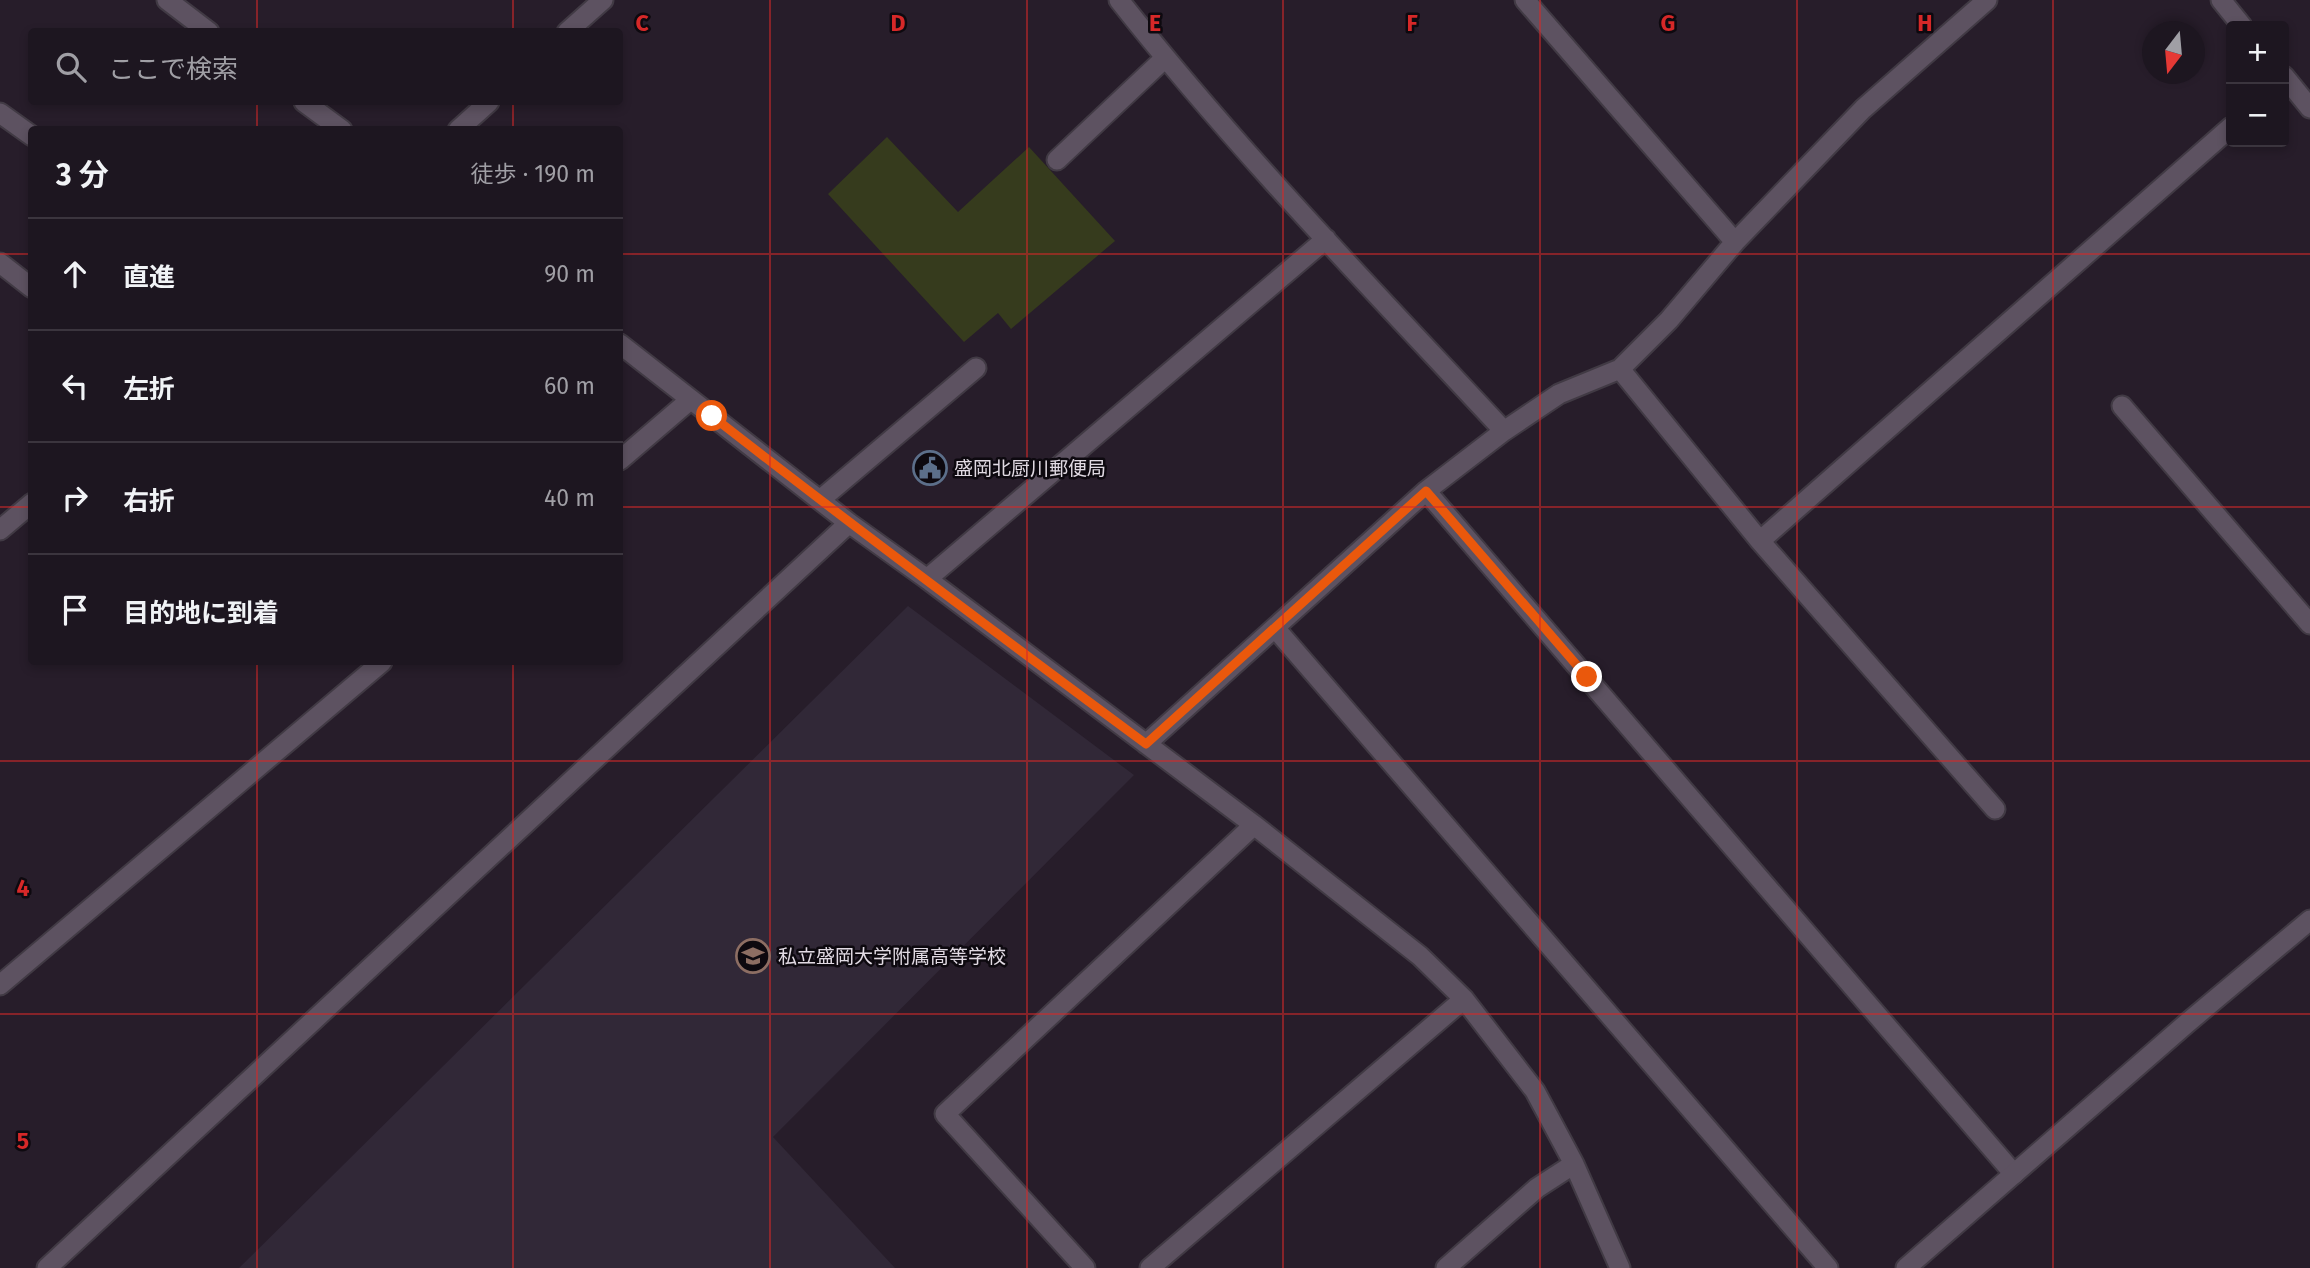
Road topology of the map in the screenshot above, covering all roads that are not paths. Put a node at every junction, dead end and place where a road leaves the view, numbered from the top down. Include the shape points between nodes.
1 (167, 0) edge
2 (603, 0) edge
3 (1119, 0) edge
4 (1525, 0) edge
5 (1987, 0) edge
6 (2221, 0) edge
7 (2238, 21) edge
8 (204, 28) edge
9 (572, 28) edge
10 (1165, 58) junction
11 (2289, 84) edge
12 (308, 105) edge
13 (486, 105) edge
14 (2310, 108) edge
15 (0, 113) edge
16 (336, 126) edge
17 (462, 126) edge
18 (2226, 131) edge
19 (28, 133) edge
20 (1057, 160) dead end
21 (1326, 239) junction
22 (1735, 242) junction
23 (0, 263) edge
24 (28, 285) edge
25 (623, 346) edge
26 (976, 368) dead end
27 (1620, 369) junction
28 (690, 400) junction
29 (2122, 406) dead end
30 (1504, 430) junction
31 (623, 457) edge
32 (1426, 491) junction
33 (820, 500) junction
34 (28, 506) edge
35 (849, 523) junction
36 (0, 530) edge
37 (1760, 541) junction
38 (927, 579) junction
39 (2310, 624) edge
40 (1275, 628) junction
41 (378, 665) edge
42 (1146, 744) junction
43 (1995, 809) dead end
44 (1254, 825) junction
45 (2310, 920) edge
46 (0, 985) edge
47 (1464, 999) junction
48 (1574, 1164) junction
49 (2014, 1174) junction
50 (47, 1268) edge
51 (1085, 1268) edge
52 (1150, 1268) edge
53 (1446, 1268) edge
54 (1620, 1268) edge
55 (1828, 1268) edge
56 (1906, 1268) edge

1 - 8 street
2 - 9 street
3 - 10 street
4 - 22 street
5 - 22 street via 1863,109
6 - 7 street
10 - 20 street
10 - 21 street
11 - 14 street
12 - 16 street
13 - 17 street
15 - 19 street
18 - 37 street
21 - 30 street
21 - 38 street
22 - 27 street
23 - 24 street
25 - 28 street
26 - 33 street
27 - 30 street via 1559,394
27 - 37 street
28 - 31 street
28 - 33 street
29 - 39 street
30 - 32 street
32 - 40 street
32 - 49 street
33 - 35 street
34 - 36 street
35 - 38 street
35 - 50 street
37 - 43 street
38 - 42 street
40 - 42 street
40 - 55 street
41 - 46 street
42 - 44 street
44 - 47 street via 1420,956
44 - 51 street via 945,1114
45 - 49 street
47 - 48 street via 1535,1091
47 - 52 street
48 - 53 street via 1537,1188
48 - 54 street
49 - 56 street

